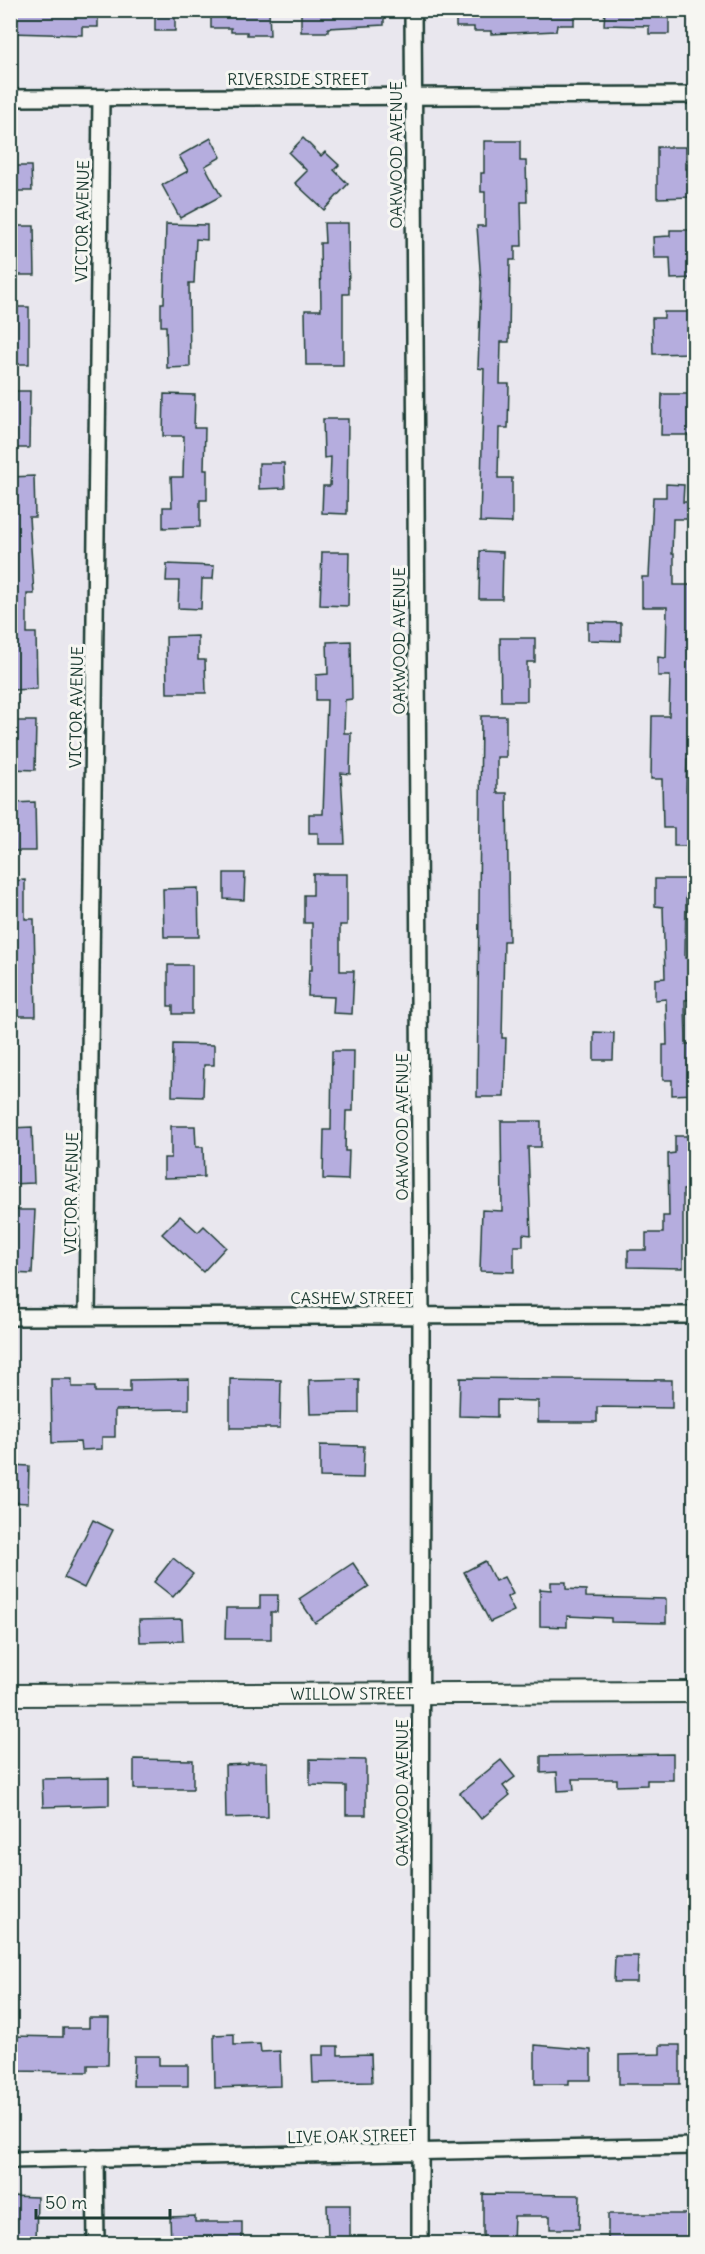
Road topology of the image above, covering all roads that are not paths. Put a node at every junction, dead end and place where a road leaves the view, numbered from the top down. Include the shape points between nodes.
1 (413, 10) edge
2 (694, 94) edge
3 (414, 96) junction
4 (10, 98) edge
5 (101, 98) junction
6 (694, 1315) edge
7 (87, 1316) junction
8 (421, 1316) junction
9 (10, 1317) edge
10 (694, 1692) edge
11 (420, 1693) junction
12 (10, 1695) edge
13 (694, 2146) edge
14 (420, 2153) junction
15 (94, 2158) junction
16 (10, 2160) edge
17 (96, 2244) edge
18 (420, 2244) edge

1 - 3 street, OAKWOOD AVENUE
2 - 3 street, RIVERSIDE STREET
3 - 5 street, RIVERSIDE STREET
3 - 8 street, OAKWOOD AVENUE
4 - 5 street, RIVERSIDE STREET
5 - 7 street, VICTOR AVENUE
6 - 8 street, CASHEW STREET
7 - 8 street, CASHEW STREET
7 - 9 street, CASHEW STREET
8 - 11 street, OAKWOOD AVENUE
10 - 11 street, WILLOW STREET
11 - 12 street, WILLOW STREET
11 - 14 street, OAKWOOD AVENUE
13 - 14 street, LIVE OAK STREET
14 - 15 street, LIVE OAK STREET
14 - 18 street, OAKWOOD AVENUE
15 - 16 street, LIVE OAK STREET
15 - 17 street

